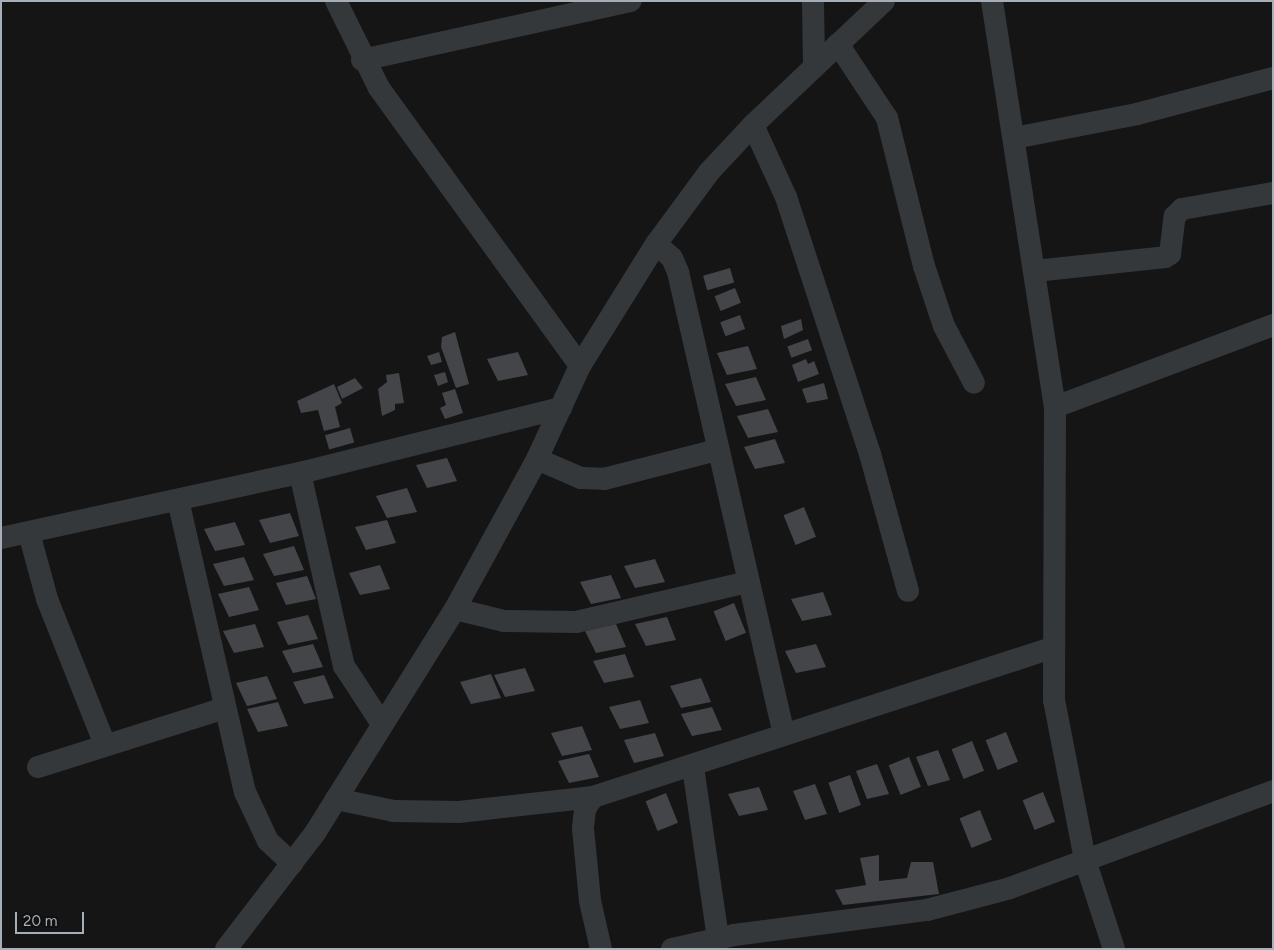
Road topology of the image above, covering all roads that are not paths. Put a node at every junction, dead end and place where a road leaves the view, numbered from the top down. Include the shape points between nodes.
1 (336, 1) edge
2 (631, 1) edge
3 (813, 1) edge
4 (884, 1) edge
5 (992, 1) edge
6 (838, 44) junction
7 (362, 60) junction
8 (814, 67) junction
9 (1273, 78) edge
10 (753, 124) junction
11 (1014, 138) junction
12 (1273, 193) edge
13 (656, 244) junction
14 (1035, 271) junction
15 (1273, 325) edge
16 (580, 366) junction
17 (974, 383) dead end
18 (1056, 407) junction
19 (561, 408) junction
20 (717, 450) junction
21 (537, 459) junction
22 (300, 472) junction
23 (178, 500) junction
24 (29, 533) junction
25 (1, 538) edge
26 (748, 582) junction
27 (908, 590) dead end
28 (455, 609) junction
29 (1054, 647) junction
30 (225, 708) junction
31 (382, 724) junction
32 (784, 734) junction
33 (105, 745) junction
34 (38, 767) dead end
35 (693, 767) junction
36 (1273, 791) edge
37 (594, 797) junction
38 (336, 799) junction
39 (1085, 860) junction
40 (292, 863) junction
41 (729, 941) edge
42 (226, 949) edge
43 (601, 949) edge
44 (672, 949) edge
45 (1114, 949) edge

1 - 7 street
2 - 7 street
3 - 8 street
4 - 6 street
5 - 11 street
6 - 8 street
6 - 17 street via 887,118 926,275 944,326
7 - 16 street
8 - 10 street
9 - 11 street via 1137,114
10 - 13 street via 709,172
10 - 27 street via 786,197 870,454
11 - 14 street
12 - 14 street via 1182,209 1175,216 1170,254 1165,258
13 - 16 street
13 - 20 street via 672,258 678,272
14 - 18 street
15 - 18 street
16 - 19 street
18 - 29 street
19 - 21 street
19 - 22 street
20 - 21 street via 604,478 581,478
20 - 26 street
21 - 28 street
22 - 23 street
22 - 31 street via 344,666
23 - 24 street
23 - 30 street
24 - 25 street
24 - 33 street via 47,599
26 - 28 street via 576,622 504,622
26 - 32 street
28 - 31 street
29 - 32 street
29 - 39 street via 1054,700
30 - 33 street
30 - 40 street via 245,792 268,841
31 - 38 street
32 - 35 street
33 - 34 street
35 - 37 street
35 - 41 street
36 - 39 street
37 - 38 street via 459,812 394,811
37 - 43 street via 585,809 583,829 590,901
38 - 40 street
39 - 41 street via 927,910
39 - 45 street
40 - 42 street
41 - 44 street

